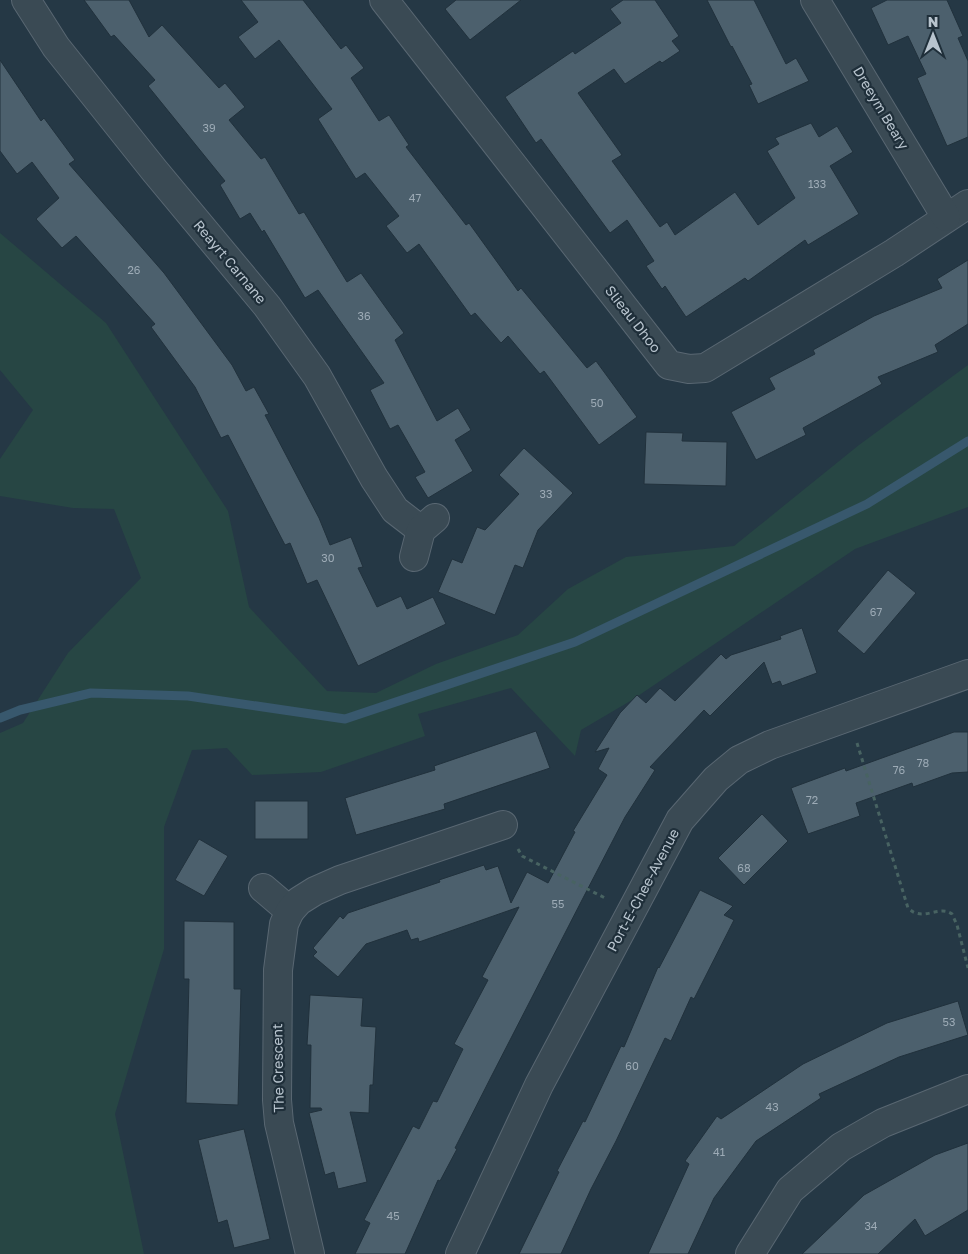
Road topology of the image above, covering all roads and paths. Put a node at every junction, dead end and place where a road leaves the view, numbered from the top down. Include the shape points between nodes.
1 (26, 0) edge
2 (384, 0) edge
3 (815, 0) edge
4 (957, 211) edge
5 (414, 557) dead end
6 (968, 674) edge
7 (849, 717) junction
8 (503, 825) joint
9 (263, 888) dead end
10 (612, 902) dead end
11 (290, 911) junction
12 (968, 968) edge
13 (968, 1089) edge
14 (310, 1254) edge
15 (460, 1254) edge
16 (750, 1254) edge

1 - 5 street, Reayrt Carnane via 56,47 267,306 317,376 395,510 428,524
2 - 4 street, Slieau Dhoo via 669,365 705,368
3 - 4 street, Dreeym Beary
6 - 7 street, Port-E-Chee-Avenue
7 - 12 path via 908,908 923,915 944,910 952,914
7 - 15 street, Port-E-Chee-Avenue via 770,745 739,760 716,779 680,820 539,1085
8 - 10 path via 522,856
8 - 11 street via 340,880 315,891
9 - 11 street
11 - 14 street, The Crescent via 284,924 278,970 277,1100 279,1123
13 - 16 street via 883,1123 840,1147 790,1190

